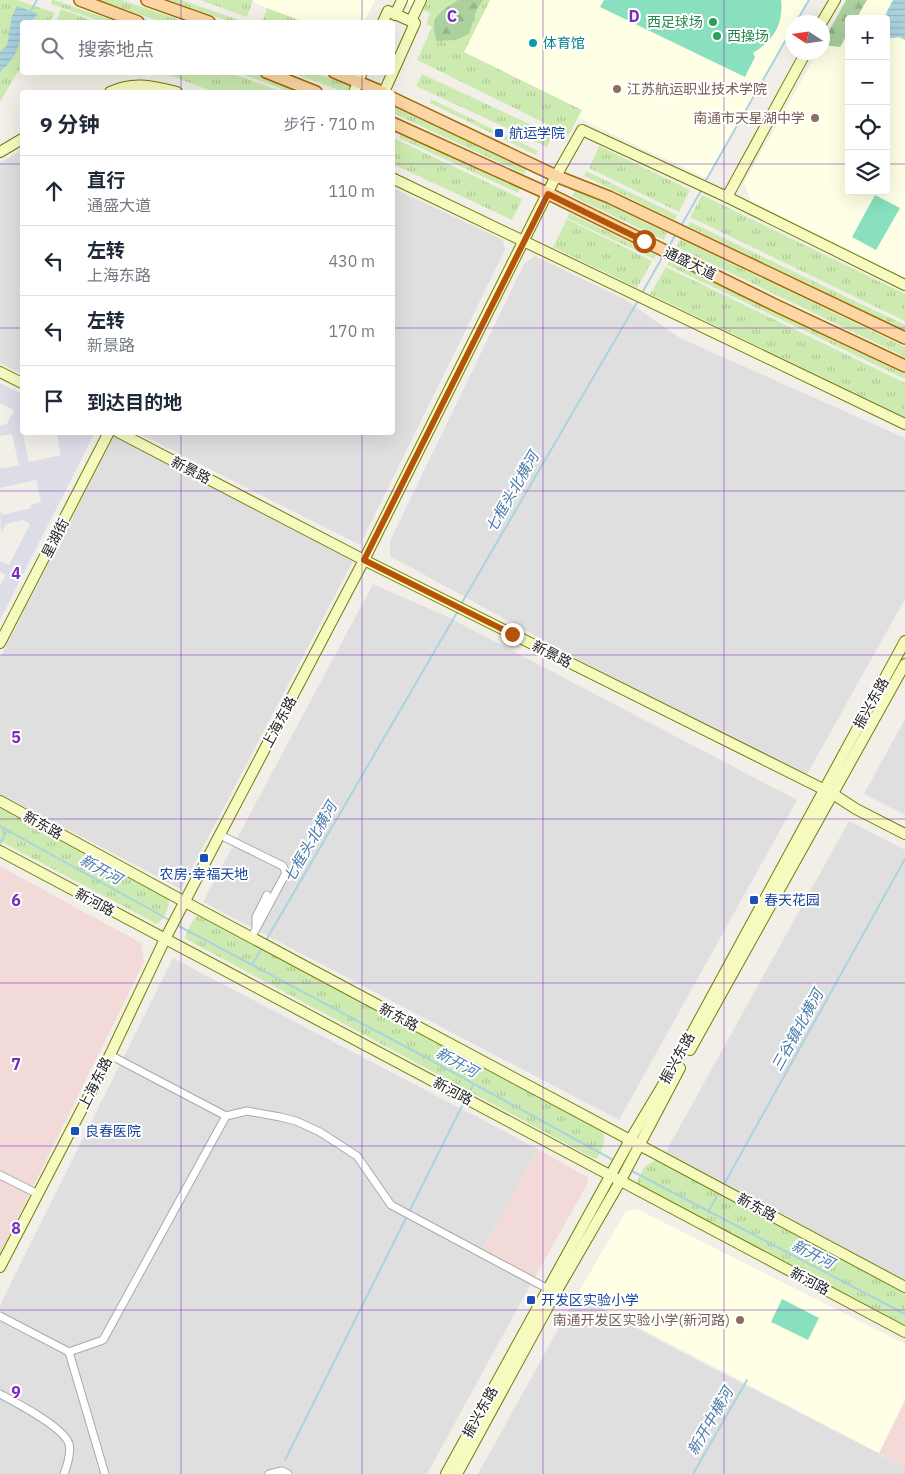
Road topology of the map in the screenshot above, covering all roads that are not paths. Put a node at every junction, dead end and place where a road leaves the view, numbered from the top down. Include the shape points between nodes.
1 (80, 0) edge
2 (147, 0) edge
3 (402, 0) edge
4 (420, 0) edge
5 (835, 0) edge
6 (396, 15) junction
7 (826, 15) edge
8 (133, 20) edge
9 (203, 20) edge
10 (384, 20) edge
11 (411, 21) junction
12 (802, 60) edge
13 (395, 66) edge
14 (274, 75) edge
15 (341, 75) edge
16 (391, 75) edge
17 (358, 82) edge
18 (115, 90) edge
19 (168, 90) edge
20 (311, 90) edge
21 (378, 90) edge
22 (384, 90) edge
23 (395, 99) edge
24 (395, 124) edge
25 (20, 140) edge
26 (0, 152) edge
27 (556, 176) junction
28 (395, 179) edge
29 (548, 194) junction
30 (726, 197) junction
31 (524, 242) junction
32 (905, 285) edge
33 (905, 338) edge
34 (905, 366) edge
35 (0, 372) edge
36 (20, 382) edge
37 (905, 424) edge
38 (107, 435) edge
39 (124, 435) edge
40 (364, 560) junction
41 (905, 641) edge
42 (0, 643) edge
43 (905, 664) edge
44 (823, 790) junction
45 (833, 794) junction
46 (0, 801) edge
47 (905, 834) edge
48 (220, 835) junction
49 (1, 852) edge
50 (267, 895) dead end
51 (185, 902) junction
52 (256, 928) junction
53 (165, 938) junction
54 (254, 939) junction
55 (110, 1055) junction
56 (226, 1116) junction
57 (635, 1142) junction
58 (621, 1170) junction
59 (0, 1175) edge
60 (38, 1194) junction
61 (0, 1267) edge
62 (905, 1287) edge
63 (552, 1291) junction
64 (0, 1316) edge
65 (905, 1332) edge
66 (69, 1352) junction
67 (0, 1394) edge
68 (64, 1474) edge
69 (105, 1474) edge
70 (269, 1474) edge
71 (288, 1474) edge
72 (446, 1474) edge
73 (457, 1474) edge

1 - 8 main road
2 - 9 main road
3 - 6 street
4 - 11 street
5 - 7 street
6 - 10 street via 388,11
6 - 11 street
11 - 13 street via 415,23
12 - 30 street
14 - 20 main road
15 - 17 main road
16 - 22 street
17 - 21 main road
18 - 19 street via 147,85
23 - 27 main road, 通盛大道
24 - 29 main road, 通盛大道
25 - 26 street
27 - 29 street, 上海东路
27 - 30 street, 上海东路 via 582,130
27 - 33 main road, 通盛大道 via 609,197
28 - 31 street
29 - 31 street, 上海东路
29 - 34 main road, 通盛大道
30 - 32 street
31 - 37 street
31 - 40 street, 上海东路
35 - 36 street
38 - 42 street, 星湖街
39 - 40 street, 新景路
40 - 44 street, 新景路
40 - 48 street, 上海东路
41 - 44 street, 振兴东路
43 - 45 street, 振兴东路
44 - 45 street, 新景路
44 - 57 street, 振兴东路
45 - 47 street, 新景路
45 - 57 street, 振兴东路
46 - 51 street, 新东路
48 - 51 street, 上海东路
48 - 52 street via 283,866 286,872
49 - 53 street, 新河路
50 - 52 street via 256,917
51 - 53 street, 上海东路
51 - 54 street, 新东路
52 - 54 street
53 - 55 street, 上海东路
53 - 58 street, 新河路 via 467,1098
54 - 57 street, 新东路
55 - 56 street
55 - 60 street, 上海东路
56 - 63 street via 247,1111 296,1121 320,1132 357,1156 391,1205
56 - 66 street via 103,1340
57 - 58 street, 振兴东路
57 - 62 street, 新东路
58 - 63 street, 振兴东路
58 - 65 street, 新河路
59 - 60 street
60 - 61 street, 上海东路
63 - 72 street, 振兴东路
63 - 73 street, 振兴东路
64 - 66 street
66 - 69 street
67 - 68 street via 46,1421 63,1436 69,1444
70 - 71 street via 282,1471

